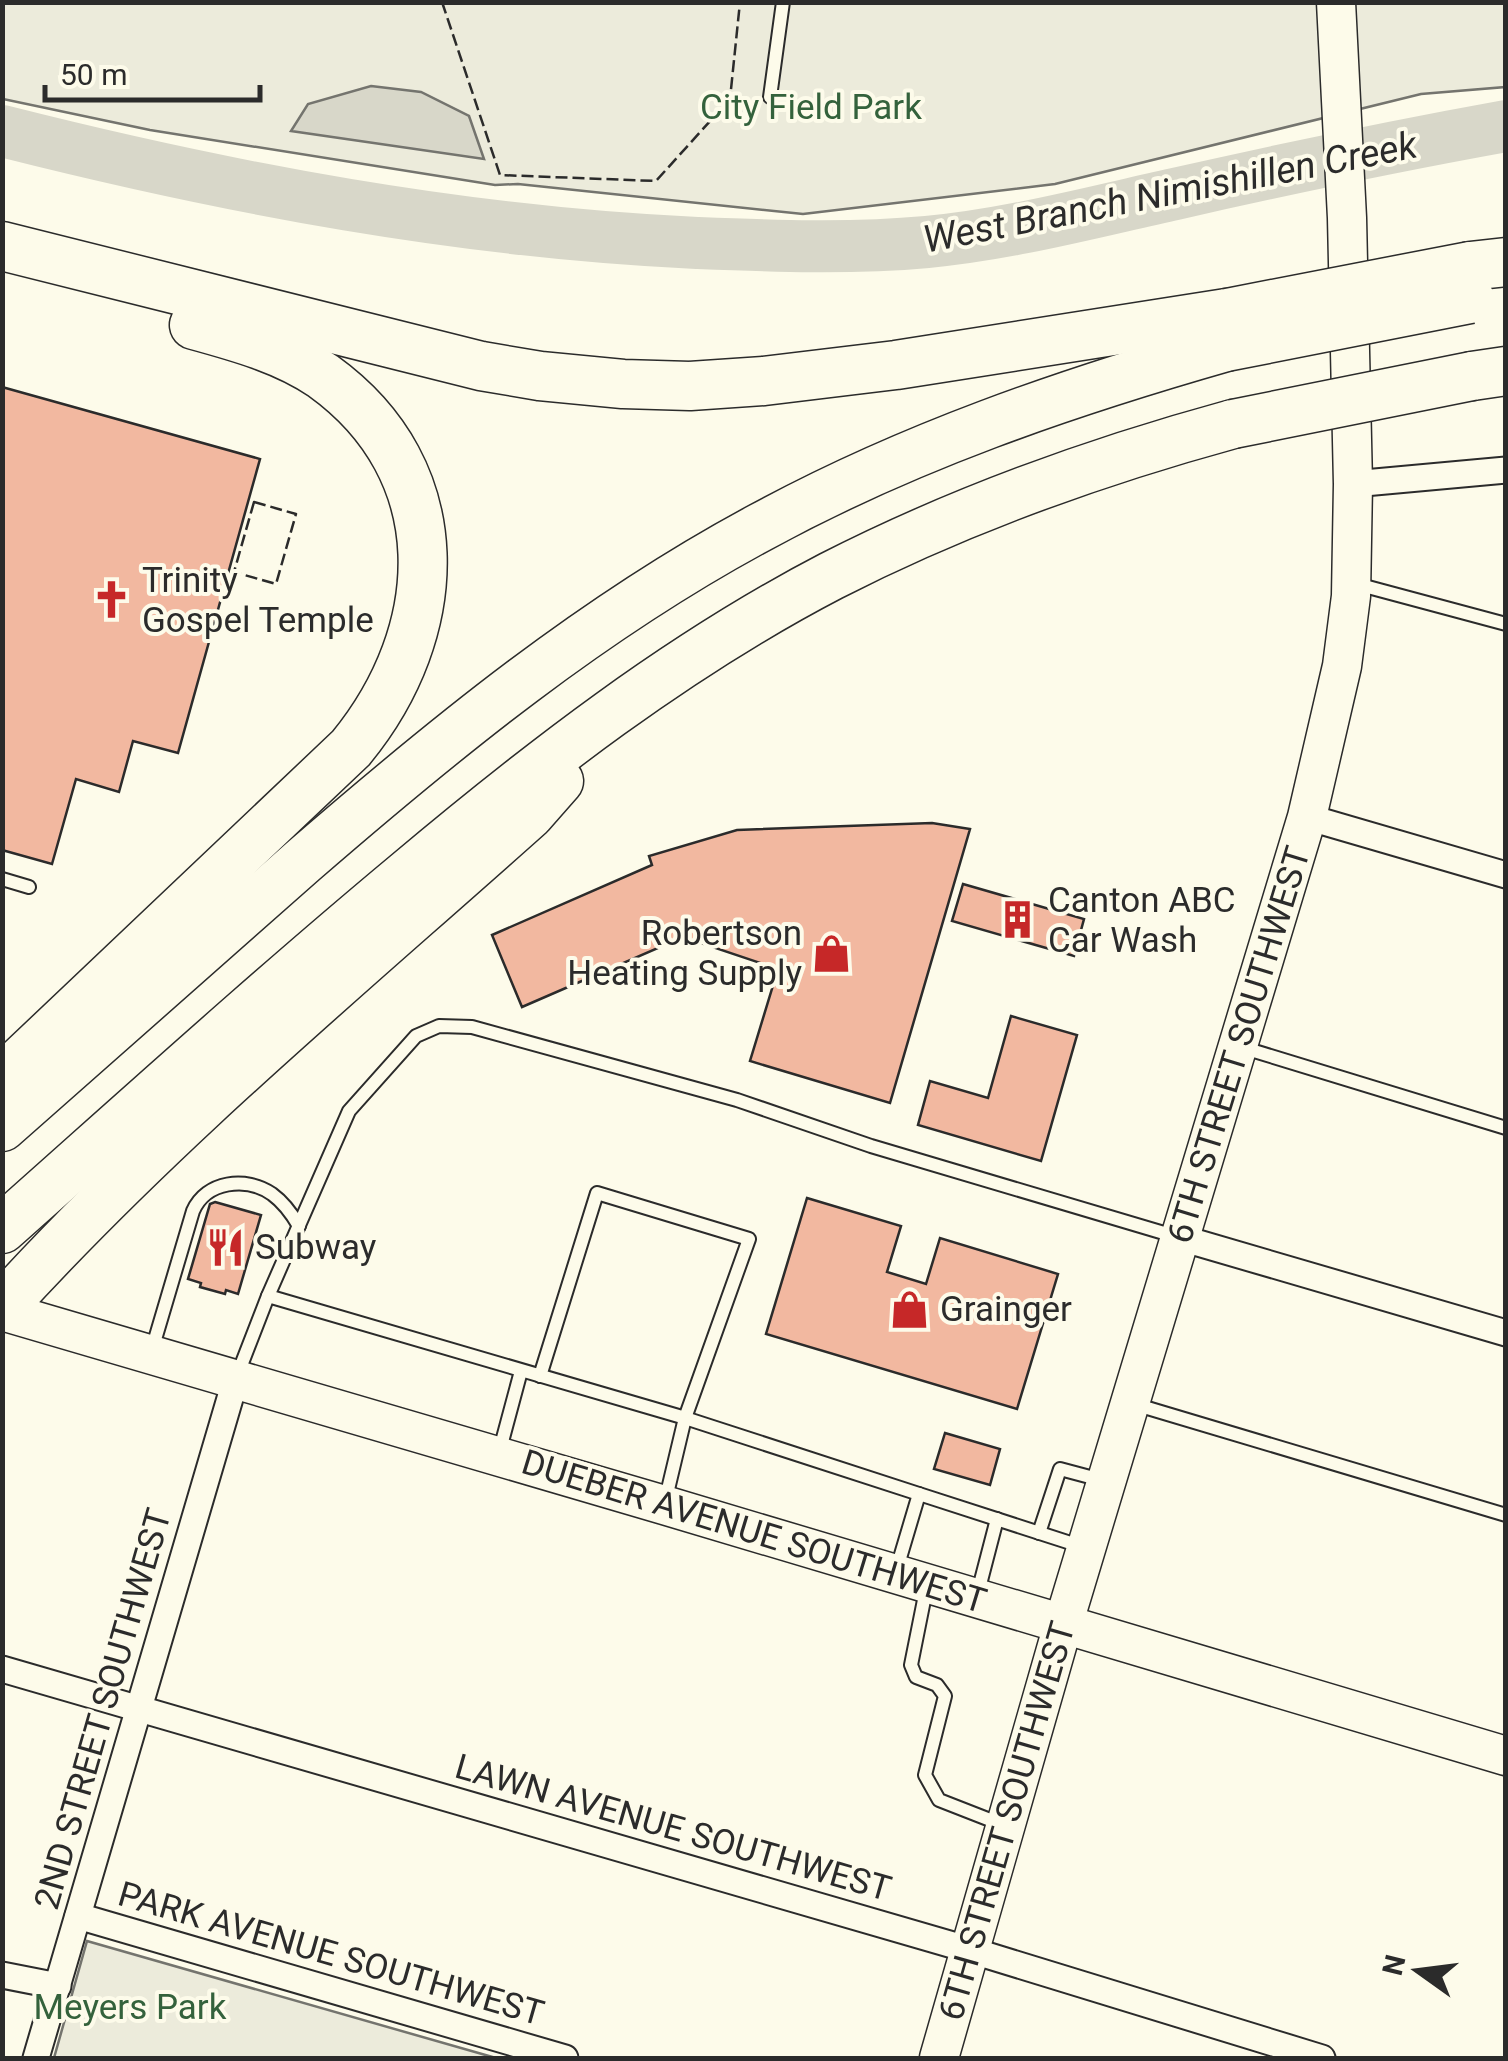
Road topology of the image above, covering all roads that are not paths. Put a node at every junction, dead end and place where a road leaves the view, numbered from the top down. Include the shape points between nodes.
1 (783, 2) edge
2 (1336, 2) edge
3 (770, 98) dead end
4 (2, 246) edge
5 (2, 274) edge
6 (1488, 280) edge
7 (1226, 330) junction
8 (1489, 374) edge
9 (1506, 470) edge
10 (1353, 484) junction
11 (1351, 582) junction
12 (1506, 624) edge
13 (636, 697) junction
14 (1307, 818) junction
15 (1506, 874) edge
16 (2, 879) edge
17 (29, 887) dead end
18 (1238, 1046) junction
19 (2, 1079) edge
20 (2, 1128) edge
21 (1506, 1128) edge
22 (299, 1226) junction
23 (2, 1228) edge
24 (1181, 1238) junction
25 (268, 1296) junction
26 (2, 1309) edge
27 (1506, 1333) edge
28 (151, 1354) junction
29 (521, 1371) junction
30 (540, 1376) junction
31 (236, 1378) junction
32 (1132, 1403) junction
33 (686, 1418) junction
34 (498, 1456) junction
35 (1107, 1482) junction
36 (919, 1494) junction
37 (664, 1504) junction
38 (1506, 1515) edge
39 (997, 1519) junction
40 (1039, 1533) junction
41 (1086, 1548) junction
42 (911, 1579) junction
43 (976, 1599) junction
44 (1062, 1625) junction
45 (2, 1668) edge
46 (139, 1710) junction
47 (1506, 1756) edge
48 (1005, 1826) junction
49 (78, 1916) junction
50 (970, 1950) junction
51 (2, 1975) edge
52 (58, 1986) junction
53 (36, 2058) edge
54 (566, 2058) edge
55 (938, 2058) edge
56 (1322, 2058) edge

1 - 3 lane
2 - 10 street, 6TH STREET SOUTHWEST
4 - 7 highway via 480,366 624,384 822,375
5 - 19 highway via 238,337 321,375 387,443 408,484 424,563 410,647 378,716 316,784
6 - 7 highway, bridge
7 - 20 highway via 892,463 760,527 680,575 482,710
8 - 13 highway, bridge via 1232,424 1048,480 829,577
9 - 10 street
10 - 11 street, 6TH STREET SOUTHWEST
11 - 12 lane
11 - 14 street, 6TH STREET SOUTHWEST via 1342,666
13 - 23 highway via 497,798
13 - 26 highway via 530,814 240,1073 68,1235
14 - 15 street
14 - 18 street, 6TH STREET SOUTHWEST
16 - 17 lane
18 - 21 lane
18 - 24 street, 6TH STREET SOUTHWEST
22 - 24 lane via 349,1110 416,1036 464,1025 737,1100
22 - 25 lane
22 - 28 lane via 277,1198 253,1185 228,1184 204,1194 193,1211
24 - 27 street
24 - 32 street, 6TH STREET SOUTHWEST
25 - 29 lane
25 - 31 lane
26 - 28 street, DUEBER AVENUE SOUTHWEST
28 - 31 street, DUEBER AVENUE SOUTHWEST
29 - 30 lane
29 - 34 lane
30 - 33 lane
30 - 33 lane via 596,1193 749,1239
31 - 34 street, DUEBER AVENUE SOUTHWEST
31 - 46 street, 2ND STREET SOUTHWEST
32 - 35 street, 6TH STREET SOUTHWEST
32 - 38 lane
33 - 36 lane
33 - 37 lane
34 - 37 street, DUEBER AVENUE SOUTHWEST
35 - 40 lane via 1060,1469
35 - 41 street, 6TH STREET SOUTHWEST
36 - 39 lane
36 - 42 lane
37 - 42 street, DUEBER AVENUE SOUTHWEST
39 - 40 lane
39 - 43 lane
40 - 41 lane
41 - 44 street, 6TH STREET SOUTHWEST
42 - 43 street, DUEBER AVENUE SOUTHWEST
42 - 48 lane via 911,1664 916,1676 937,1684 945,1696 924,1775 939,1800
43 - 44 street, DUEBER AVENUE SOUTHWEST
44 - 47 street, DUEBER AVENUE SOUTHWEST
44 - 48 street, 6TH STREET SOUTHWEST
45 - 46 street, LAWN AVENUE SOUTHWEST
46 - 49 street, 2ND STREET SOUTHWEST
46 - 50 street, LAWN AVENUE SOUTHWEST
48 - 50 street, 6TH STREET SOUTHWEST
49 - 52 street, 2ND STREET SOUTHWEST
49 - 54 street, PARK AVENUE SOUTHWEST
50 - 55 street, 6TH STREET SOUTHWEST
50 - 56 street, LAWN AVENUE SOUTHWEST
51 - 52 street
52 - 53 street, 2ND STREET SOUTHWEST

